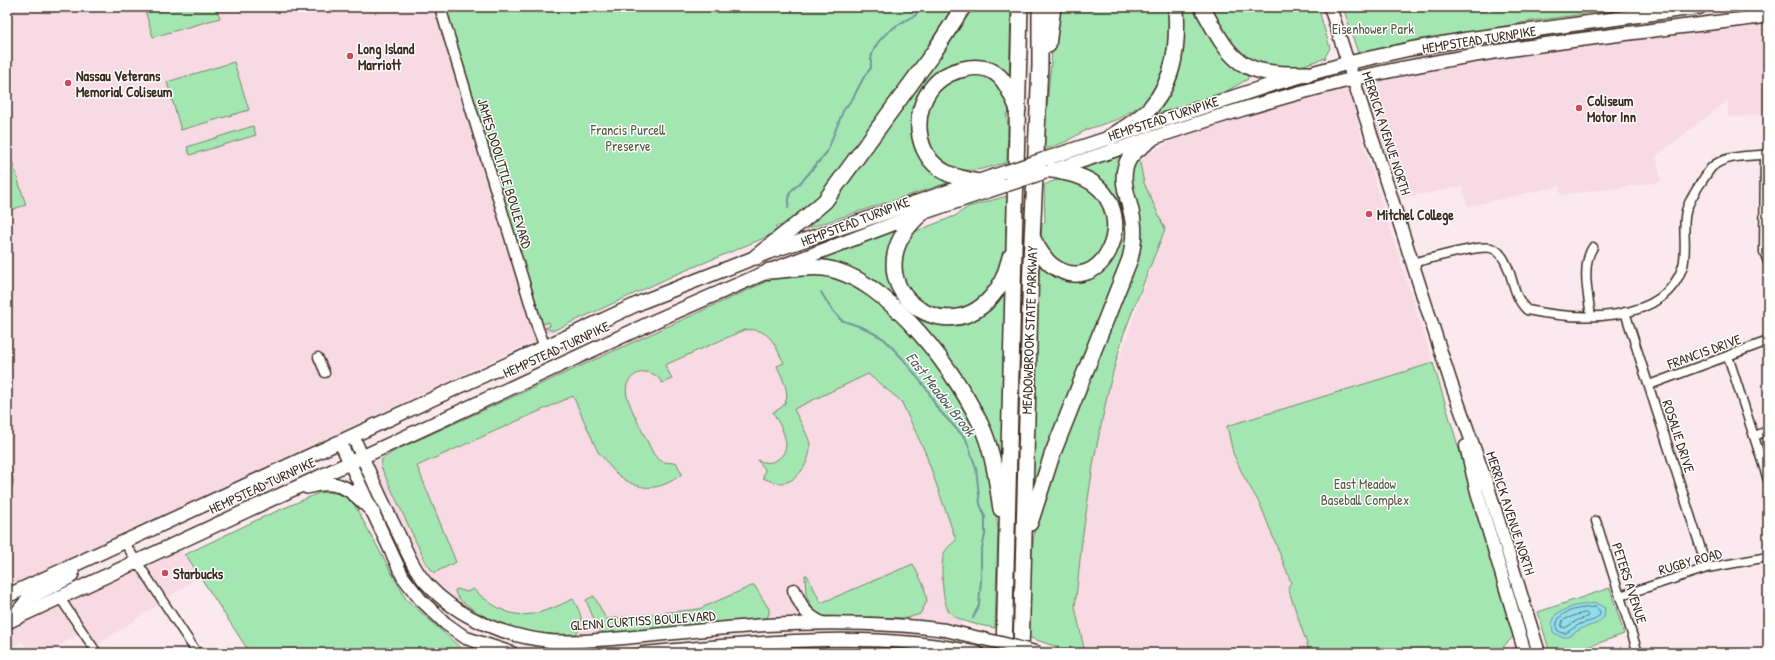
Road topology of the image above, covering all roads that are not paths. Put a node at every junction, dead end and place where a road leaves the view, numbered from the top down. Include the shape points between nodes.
1 (440, 7) edge
2 (963, 7) edge
3 (1020, 7) edge
4 (1040, 7) edge
5 (1053, 7) edge
6 (1176, 7) edge
7 (1202, 7) edge
8 (1330, 7) edge
9 (1700, 7) edge
10 (1768, 16) edge
11 (1348, 63) junction
12 (1308, 74) junction
13 (1353, 79) junction
14 (1018, 111) junction
15 (1109, 138) junction
16 (1152, 139) junction
17 (1037, 143) junction
18 (1766, 154) edge
19 (1048, 167) junction
20 (1006, 179) junction
21 (978, 182) junction
22 (922, 213) junction
23 (1033, 239) junction
24 (1014, 245) junction
25 (1593, 247) dead end
26 (756, 257) junction
27 (1768, 262) edge
28 (1412, 263) junction
29 (769, 271) junction
30 (1625, 312) junction
31 (1592, 316) junction
32 (1768, 341) edge
33 (545, 347) junction
34 (1728, 356) junction
35 (318, 357) dead end
36 (325, 373) dead end
37 (1451, 383) junction
38 (1649, 385) junction
39 (1768, 431) edge
40 (353, 436) junction
41 (1754, 436) junction
42 (340, 442) junction
43 (362, 456) junction
44 (349, 462) junction
45 (1768, 480) edge
46 (271, 498) junction
47 (373, 512) junction
48 (1596, 521) dead end
49 (1007, 538) junction
50 (1024, 538) junction
51 (124, 542) junction
52 (1768, 557) edge
53 (137, 562) junction
54 (72, 566) junction
55 (1707, 568) junction
56 (426, 583) junction
57 (794, 590) dead end
58 (415, 593) junction
59 (7, 596) edge
60 (1620, 596) junction
61 (60, 598) junction
62 (9, 621) edge
63 (823, 623) junction
64 (896, 625) junction
65 (869, 641) junction
66 (97, 653) edge
67 (197, 653) edge
68 (512, 653) edge
69 (643, 653) edge
70 (978, 653) edge
71 (1004, 653) edge
72 (1021, 653) edge
73 (1039, 653) edge
74 (1525, 653) edge
75 (1539, 653) edge
76 (1638, 653) edge

1 - 33 street, JAMES DOOLITTLE BOULEVARD
2 - 26 highway via 934,52 824,201
3 - 14 highway, MEADOWBROOK STATE PARKWAY
4 - 17 highway, MEADOWBROOK STATE PARKWAY
5 - 17 highway
6 - 15 highway via 1176,52 1170,75 1161,93 1141,116
7 - 12 highway via 1226,49 1244,65 1268,73
8 - 11 main road, MERRICK AVENUE NORTH
9 - 11 main road, HEMPSTEAD TURNPIKE via 1475,38
10 - 13 main road, HEMPSTEAD TURNPIKE via 1460,57
11 - 12 main road, HEMPSTEAD TURNPIKE
11 - 13 main road, MERRICK AVENUE NORTH
12 - 15 main road, HEMPSTEAD TURNPIKE
13 - 16 main road, HEMPSTEAD TURNPIKE via 1241,110
13 - 28 main road, MERRICK AVENUE NORTH
14 - 21 highway via 1001,78 982,68 958,70 945,76 934,85 926,97 921,106 918,123 919,135 929,158 946,173
14 - 24 highway, MEADOWBROOK STATE PARKWAY
15 - 19 main road, HEMPSTEAD TURNPIKE
16 - 19 main road, HEMPSTEAD TURNPIKE
16 - 50 highway via 1131,156 1125,168 1124,183 1134,228 1130,259 1052,455
17 - 23 highway, MEADOWBROOK STATE PARKWAY
18 - 27 street via 1764,252
18 - 30 street via 1728,159 1712,167 1693,195 1687,209 1684,257 1677,280 1658,300
19 - 20 main road, HEMPSTEAD TURNPIKE, bridge
19 - 23 highway via 1078,175 1092,183 1107,198 1115,221 1113,242 1107,254 1092,270 1074,273 1062,271 1051,265
20 - 21 main road, HEMPSTEAD TURNPIKE
20 - 22 main road, HEMPSTEAD TURNPIKE
21 - 26 main road, HEMPSTEAD TURNPIKE
22 - 24 highway via 912,222 898,243 894,270 901,292 916,307 929,314 940,317 966,315 986,302 1002,281
22 - 29 main road, HEMPSTEAD TURNPIKE
23 - 50 highway, MEADOWBROOK STATE PARKWAY via 1030,270
24 - 49 highway, MEADOWBROOK STATE PARKWAY
25 - 31 street via 1589,253 1587,269
26 - 33 main road, HEMPSTEAD TURNPIKE via 644,301
28 - 31 street via 1480,248 1492,248 1501,254 1519,300 1527,310
28 - 37 main road, MERRICK AVENUE NORTH
29 - 43 main road, HEMPSTEAD TURNPIKE
29 - 49 highway via 824,268 848,275 870,286 887,300 921,336 961,388 984,433 994,462
30 - 31 street
30 - 38 street, ROSALIE DRIVE
32 - 34 street, FRANCIS DRIVE
33 - 40 main road, HEMPSTEAD TURNPIKE
34 - 38 street, FRANCIS DRIVE
34 - 41 street
35 - 36 street
37 - 74 main road, MERRICK AVENUE NORTH via 1477,492
37 - 75 main road, MERRICK AVENUE NORTH via 1489,490
38 - 55 street, ROSALIE DRIVE
39 - 41 street
40 - 42 main road, HEMPSTEAD TURNPIKE
40 - 43 main road, GLENN CURTISS BOULEVARD
41 - 45 street
42 - 44 main road
42 - 51 main road, HEMPSTEAD TURNPIKE
43 - 44 main road, HEMPSTEAD TURNPIKE
43 - 56 main road, GLENN CURTISS BOULEVARD via 416,568
44 - 46 main road, HEMPSTEAD TURNPIKE
44 - 47 main road
46 - 47 main road via 309,486 343,486 355,493
46 - 53 main road, HEMPSTEAD TURNPIKE
47 - 58 main road via 403,577
48 - 60 street, PETERS AVENUE
49 - 71 highway, MEADOWBROOK STATE PARKWAY
50 - 72 highway, MEADOWBROOK STATE PARKWAY
51 - 53 street
51 - 54 main road, HEMPSTEAD TURNPIKE
52 - 55 street, RUGBY ROAD
53 - 61 main road, HEMPSTEAD TURNPIKE
53 - 67 street
54 - 59 main road, HEMPSTEAD TURNPIKE
54 - 62 main road via 70,577 29,598
55 - 60 street, RUGBY ROAD
56 - 58 main road
56 - 63 main road, GLENN CURTISS BOULEVARD via 466,616 512,635 550,642
57 - 63 main road via 804,611
58 - 68 main road via 445,623 466,638
60 - 76 street, PETERS AVENUE
61 - 62 main road, HEMPSTEAD TURNPIKE
61 - 66 street
63 - 64 main road, GLENN CURTISS BOULEVARD
64 - 65 main road via 883,630
64 - 73 main road, GLENN CURTISS BOULEVARD, bridge via 945,630
65 - 69 main road via 790,641
65 - 70 main road via 944,646

